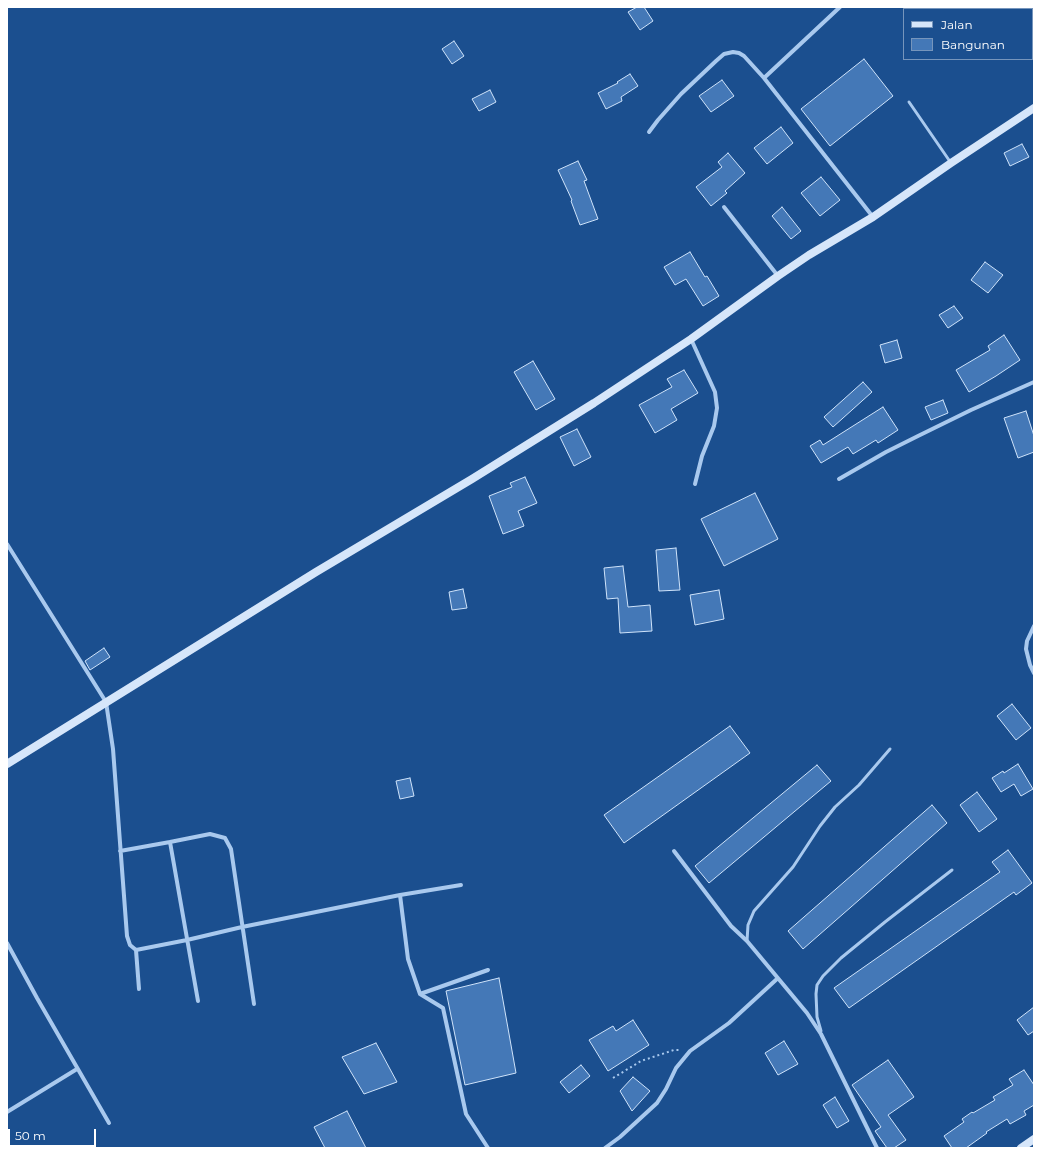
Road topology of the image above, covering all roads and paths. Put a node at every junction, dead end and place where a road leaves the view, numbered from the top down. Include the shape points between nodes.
1 (840, 7) edge
2 (764, 78) junction
3 (909, 102) dead end
4 (1034, 108) edge
5 (649, 132) dead end
6 (951, 163) junction
7 (724, 206) dead end
8 (872, 217) junction
9 (778, 276) junction
10 (691, 339) junction
11 (1034, 382) edge
12 (840, 479) dead end
13 (695, 484) dead end
14 (7, 544) edge
15 (1034, 626) edge
16 (1034, 673) edge
17 (106, 702) junction
18 (890, 749) dead end
19 (7, 764) edge
20 (170, 842) junction
21 (674, 850) dead end
22 (120, 851) junction
23 (952, 870) dead end
24 (461, 885) dead end
25 (400, 895) junction
26 (242, 927) junction
27 (187, 940) junction
28 (747, 940) junction
29 (7, 943) edge
30 (136, 950) junction
31 (488, 970) dead end
32 (778, 978) junction
33 (139, 989) dead end
34 (420, 994) junction
35 (198, 1001) dead end
36 (254, 1004) dead end
37 (821, 1034) junction
38 (690, 1051) junction
39 (77, 1069) junction
40 (613, 1078) dead end
41 (7, 1112) edge
42 (109, 1123) dead end
43 (1034, 1139) edge
44 (488, 1148) edge
45 (605, 1148) edge
46 (877, 1148) edge
47 (1021, 1148) edge

1 - 2 street
2 - 5 street via 739,53 724,54 681,94
2 - 8 street
3 - 6 lane
4 - 6 street
6 - 8 street
7 - 9 street
8 - 9 street
9 - 10 street
10 - 13 street via 715,392 718,408
10 - 17 street via 594,403
11 - 12 street via 886,452
14 - 17 street
15 - 16 street via 1026,649
17 - 19 street
17 - 22 street via 113,749
18 - 28 lane via 835,808 793,867 754,911 748,925
20 - 22 street
20 - 26 street via 210,834 225,838 231,849
20 - 27 street
21 - 28 street via 731,926
22 - 30 street via 127,936 130,945
23 - 37 lane via 841,958 823,976 817,985 816,994
24 - 25 street
25 - 26 street
25 - 34 street via 408,959
26 - 27 street
26 - 36 street
27 - 30 street
27 - 35 street
28 - 32 street
29 - 39 street
30 - 33 street
31 - 34 street
32 - 37 street via 807,1012
32 - 38 street via 729,1023
34 - 44 street via 443,1008 466,1114
37 - 46 street
38 - 40 path via 674,1050 655,1056 641,1061
38 - 45 street via 676,1068 657,1103
39 - 41 street
39 - 42 street
43 - 47 street

